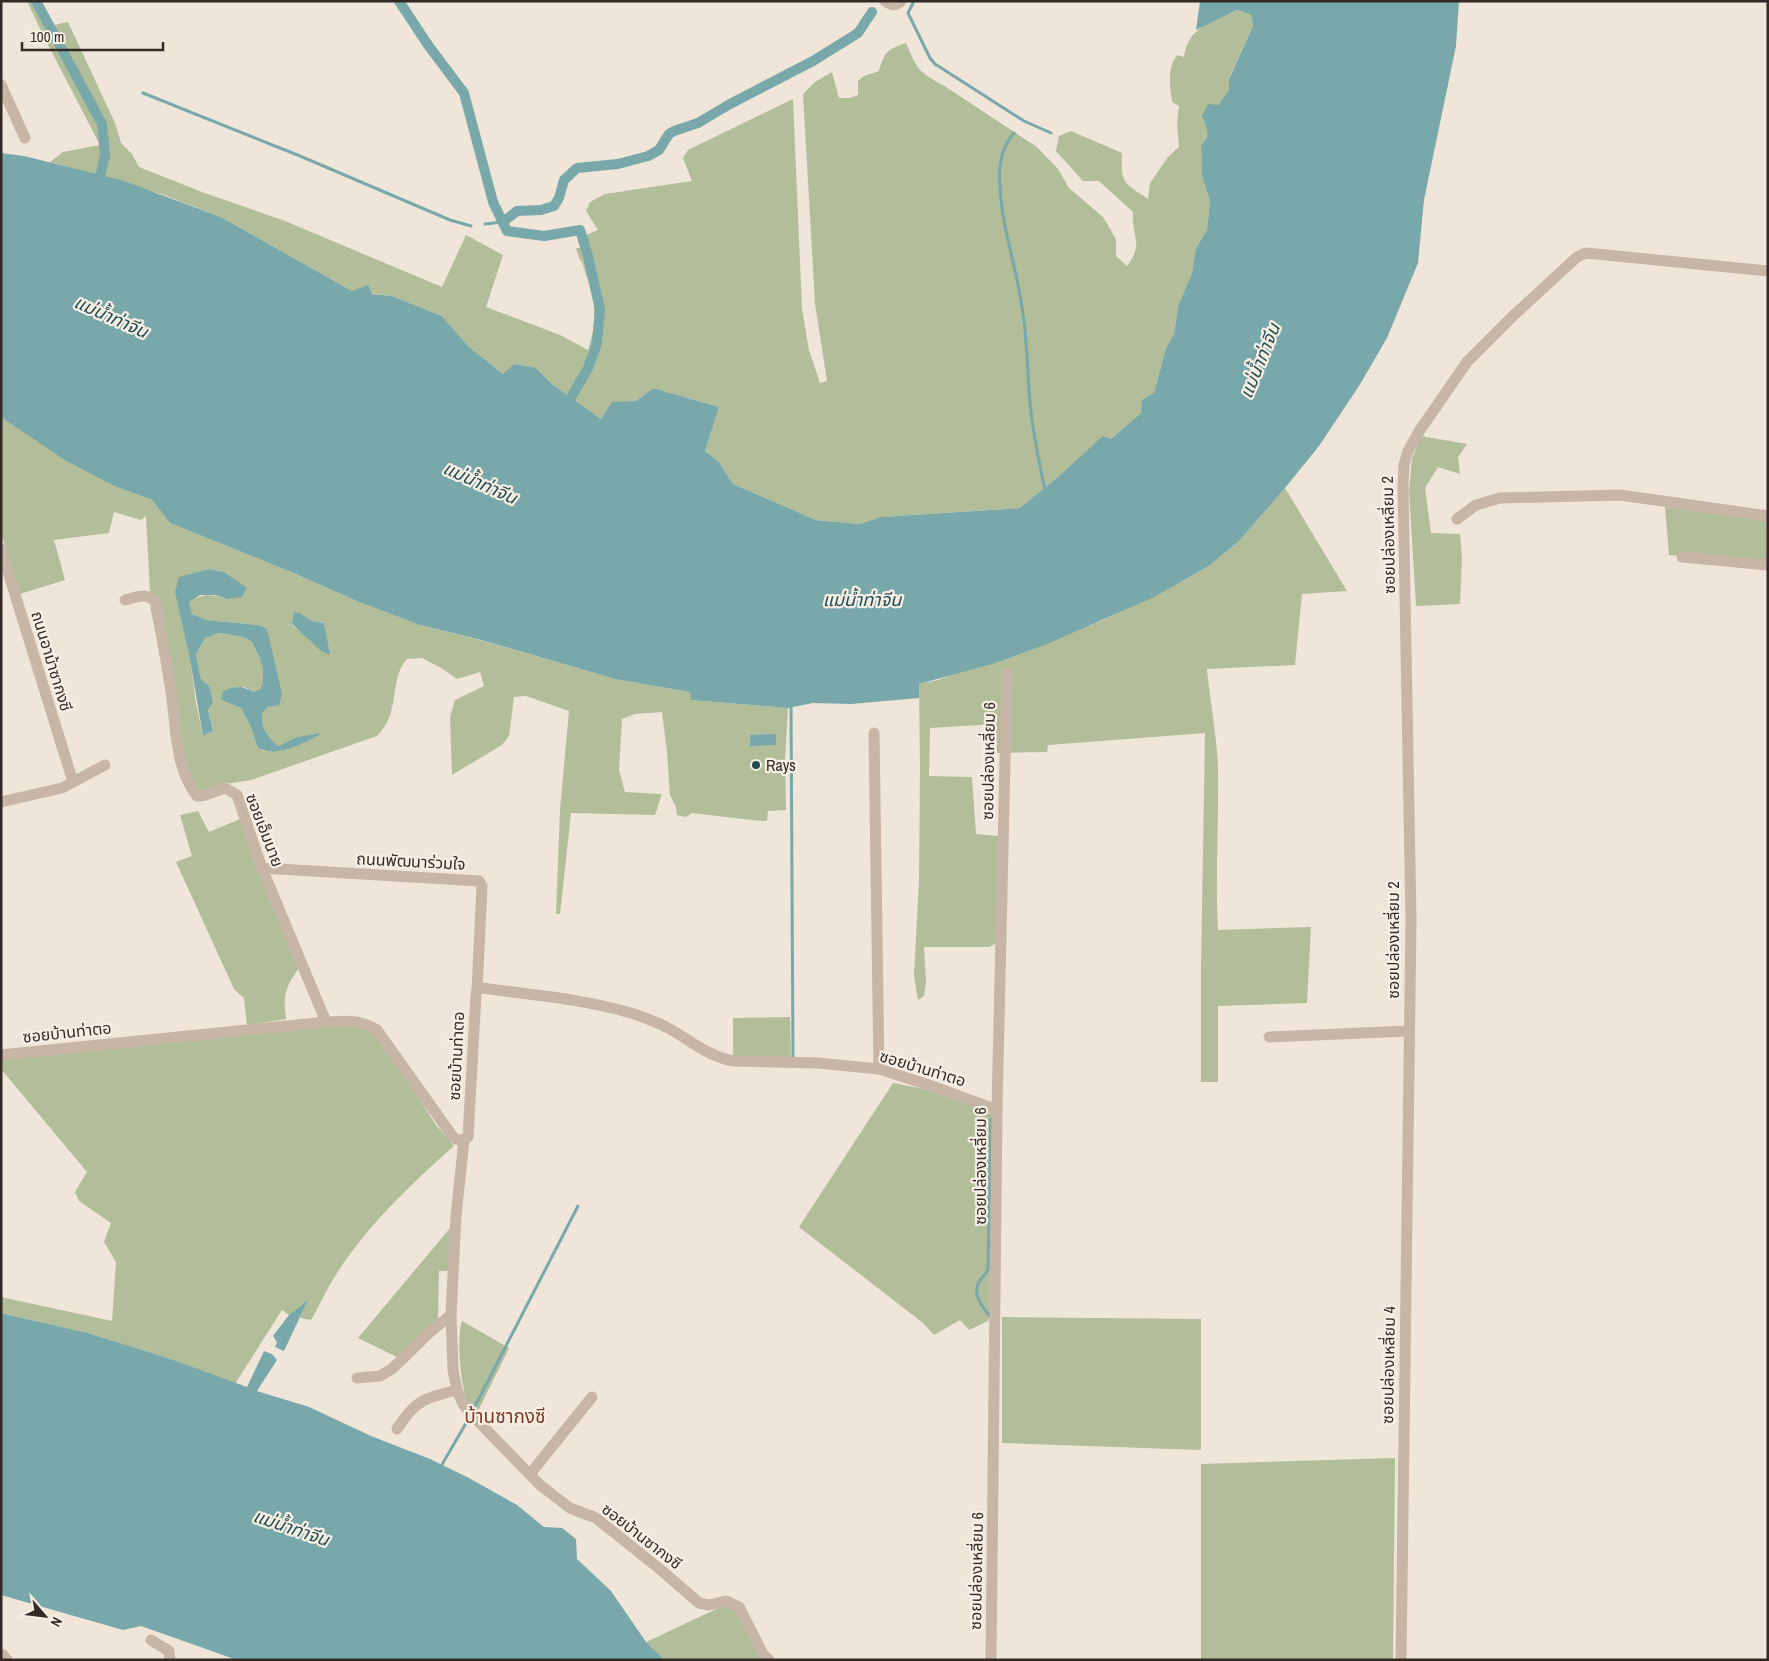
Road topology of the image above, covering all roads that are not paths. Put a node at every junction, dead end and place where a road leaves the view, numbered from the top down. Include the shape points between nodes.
1 (885, 1) edge
2 (901, 1) edge
3 (1, 85) edge
4 (26, 138) dead end
5 (1768, 271) edge
6 (1768, 516) edge
7 (1457, 519) dead end
8 (1, 550) edge
9 (1682, 557) dead end
10 (1768, 565) edge
11 (125, 600) dead end
12 (1007, 673) dead end
13 (874, 733) dead end
14 (105, 765) dead end
15 (73, 782) junction
16 (1, 802) edge
17 (262, 868) junction
18 (478, 990) junction
19 (326, 1022) junction
20 (1408, 1031) junction
21 (1269, 1037) dead end
22 (1, 1055) edge
23 (879, 1069) junction
24 (1408, 1071) joint
25 (997, 1110) junction
26 (464, 1140) junction
27 (451, 1315) junction
28 (357, 1378) dead end
29 (457, 1390) junction
30 (592, 1397) dead end
31 (397, 1429) dead end
32 (530, 1474) junction
33 (151, 1640) dead end
34 (170, 1660) edge
35 (769, 1660) edge
36 (991, 1660) edge
37 (1401, 1660) edge

1 - 2 street via 896,5
3 - 4 street
5 - 20 street, ซอยปล่องเหลี่ยม 2 via 1586,253 1513,316 1467,362 1408,451 1402,485 1411,920
6 - 7 street via 1620,494 1500,498 1476,505
8 - 15 street, ถนนอาม้าซากงซี
9 - 10 street
11 - 17 street, ซอยเอ็มนาย via 144,595 156,602 178,752 188,785 197,796 204,797 225,788 237,795
12 - 25 street, ซอยปล่องเหลี่ยม 6
13 - 23 street
14 - 15 street
15 - 16 street via 62,788
17 - 18 street, ถนนพัฒนาร่วมใจ via 479,881 482,886
17 - 19 street, ซอยเอ็มนาย
18 - 23 street, ซอยบ้านท่าตอ via 590,1003 635,1014 669,1028 723,1060
18 - 26 street, ซอยบ้านท่าตอ via 468,1137
19 - 22 street, ซอยบ้านท่าตอ
19 - 26 street, ซอยบ้านท่าตอ via 351,1020 377,1030 453,1136
20 - 21 street
20 - 24 street, ซอยปล่องเหลี่ยม 2
23 - 25 street, ซอยบ้านท่าตอ
24 - 37 street, ซอยปล่องเหลี่ยม 4
25 - 36 street, ซอยปล่องเหลี่ยม 6
26 - 27 street, ซอยบ้านซากงซี
27 - 28 street via 392,1369 380,1376
27 - 29 street, ซอยบ้านซากงซี
29 - 31 street via 420,1402
29 - 32 street, ซอยบ้านซากงซี via 471,1414
30 - 32 street
32 - 35 street, ซอยบ้านซากงซี via 565,1506 596,1518 699,1603 709,1605 726,1601 739,1606
33 - 34 street via 169,1651

